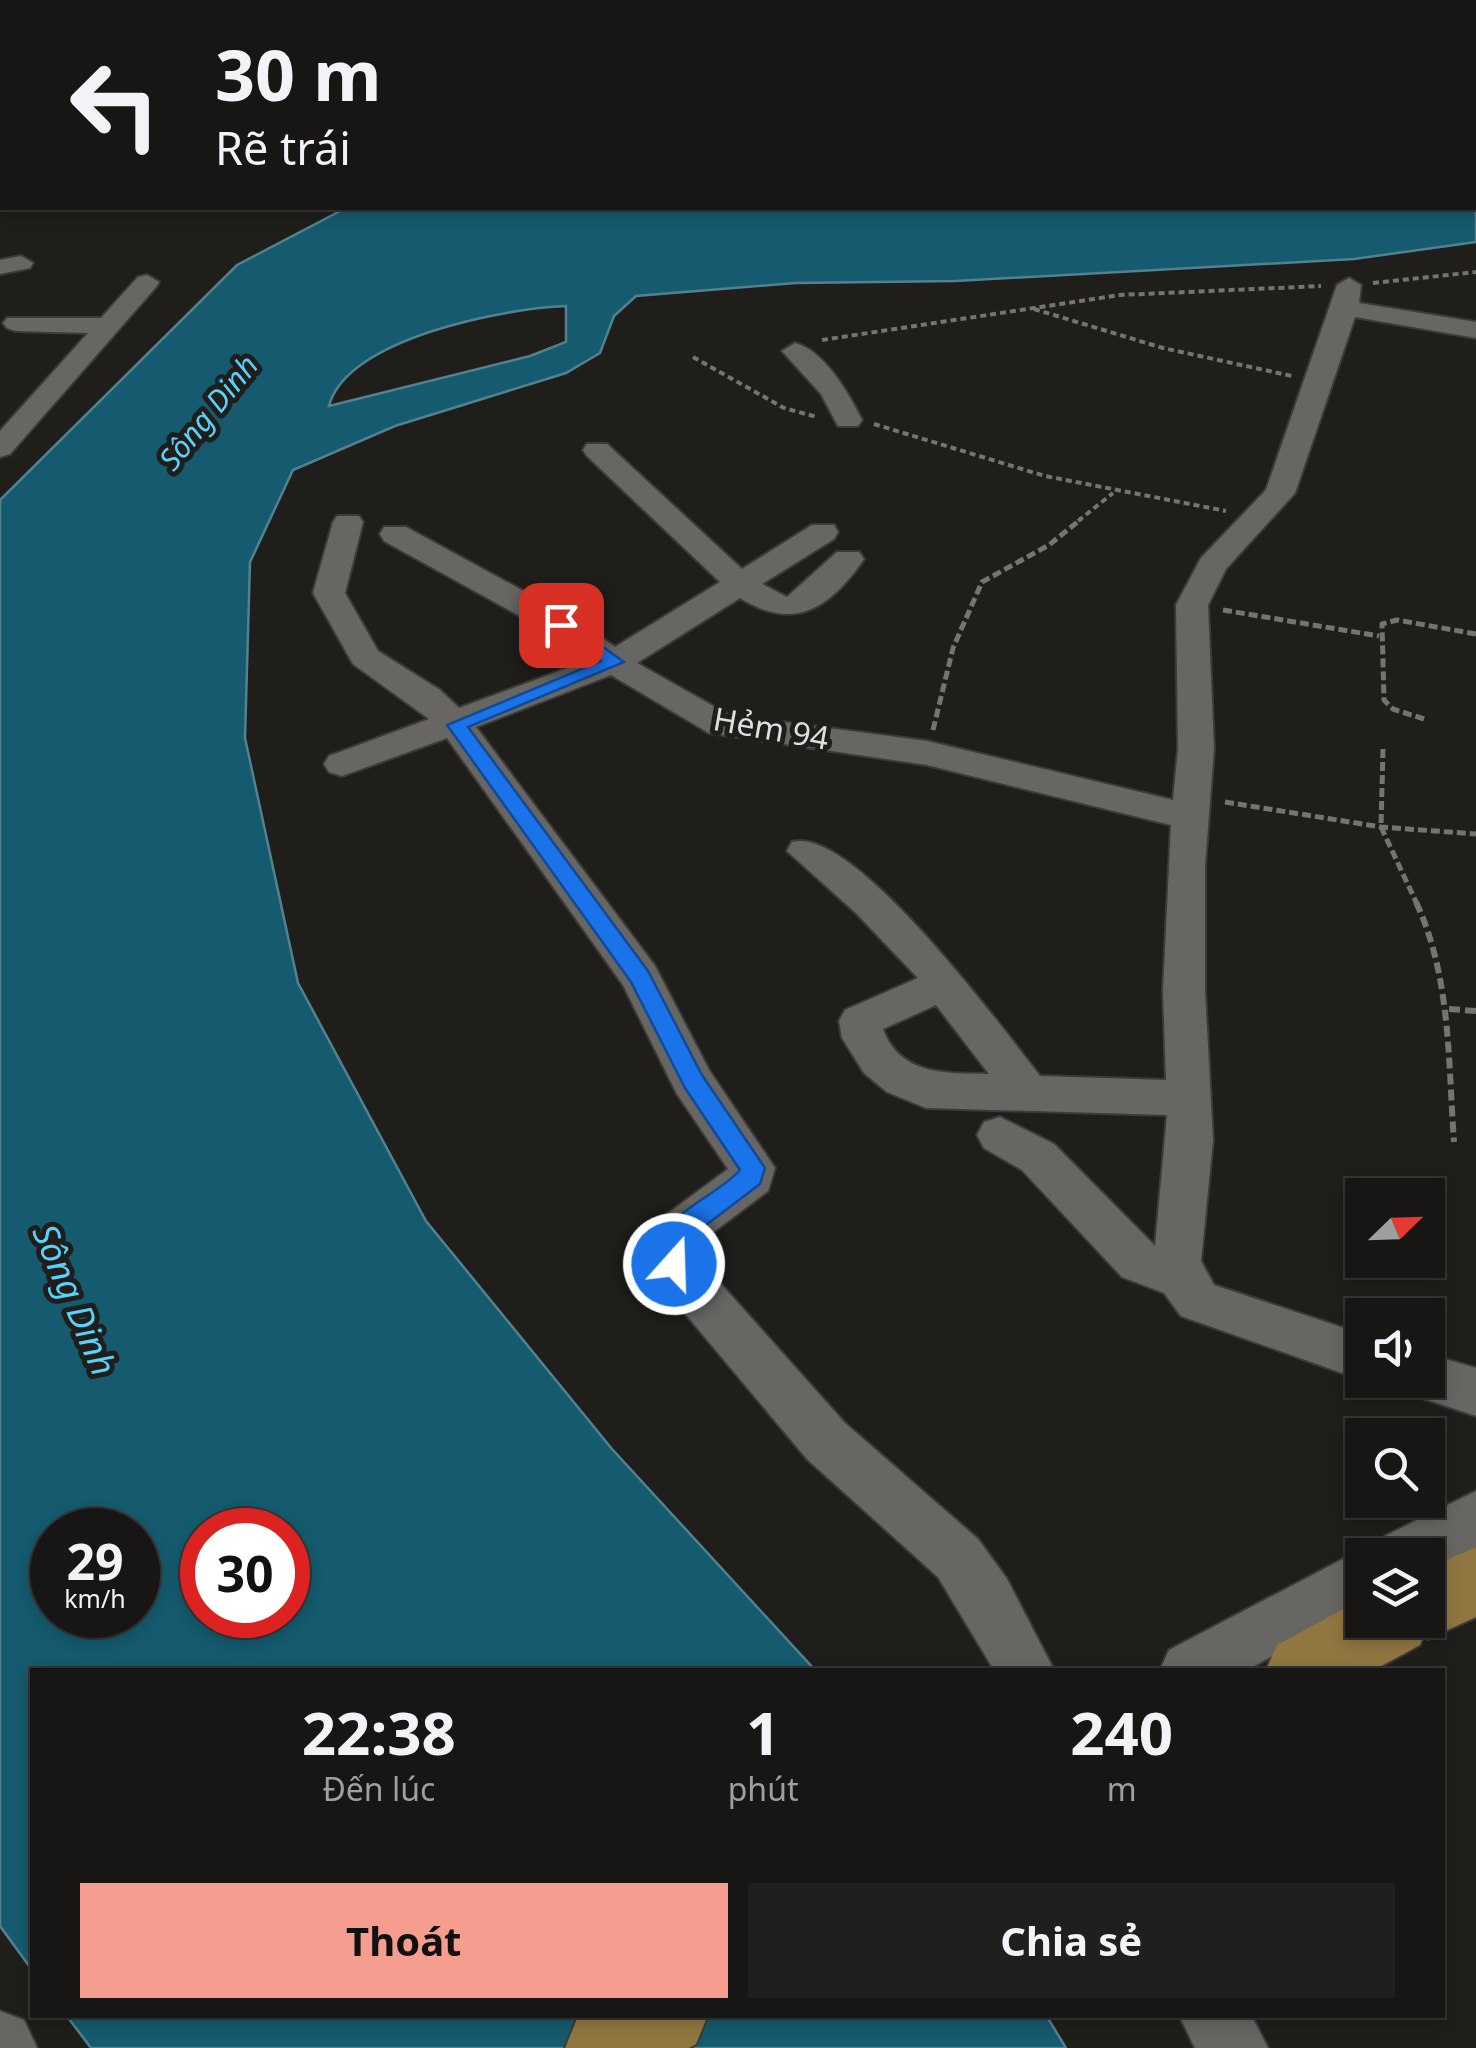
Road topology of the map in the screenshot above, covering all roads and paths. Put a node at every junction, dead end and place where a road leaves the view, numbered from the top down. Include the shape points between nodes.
1 (623, 0) edge
2 (638, 0) edge
3 (1476, 272) edge
4 (147, 282) dead end
5 (1347, 296) junction
6 (1031, 308) junction
7 (16, 323) dead end
8 (108, 326) junction
9 (1476, 330) edge
10 (795, 351) joint
11 (693, 357) dead end
12 (1318, 381) junction
13 (848, 420) junction
14 (0, 448) edge
15 (597, 450) dead end
16 (1114, 492) junction
17 (1262, 516) junction
18 (348, 522) dead end
19 (822, 532) dead end
20 (395, 534) dead end
21 (848, 559) dead end
22 (738, 582) junction
23 (1192, 605) junction
24 (1476, 634) edge
25 (1379, 636) junction
26 (615, 662) junction
27 (1424, 719) dead end
28 (456, 725) junction
29 (1383, 749) dead end
30 (927, 753) junction
31 (342, 764) dead end
32 (1191, 806) junction
33 (1380, 827) junction
34 (1476, 834) edge
35 (806, 851) dead end
36 (941, 981) junction
37 (1449, 1009) junction
38 (1476, 1011) edge
39 (1030, 1094) junction
40 (1190, 1098) junction
41 (1000, 1135) dead end
42 (1454, 1142) dead end
43 (1181, 1278) junction
44 (1345, 1351) edge
45 (1445, 1382) edge
46 (1476, 1392) edge
47 (1476, 1518) edge
48 (1438, 1538) edge
49 (1476, 1581) edge
50 (1345, 1586) edge
51 (1445, 1596) edge
52 (1361, 1638) edge
53 (1024, 1668) edge
54 (1193, 1668) edge
55 (1306, 1668) edge
56 (661, 2018) edge
57 (1214, 2018) edge
58 (606, 2048) edge
59 (1234, 2048) edge

1 - 2 street
3 - 5 path
4 - 8 street
5 - 6 path via 1120,296
5 - 9 street
5 - 12 street
6 - 10 path via 833,338
6 - 12 path via 1164,348
7 - 8 street
8 - 14 street
10 - 13 street via 833,391
11 - 13 path via 787,410
12 - 17 street via 1280,492
13 - 16 path
15 - 22 street
16 - 17 path
16 - 30 path via 1049,545 982,582 953,648
17 - 23 street via 1212,565
18 - 28 street via 330,580 333,603 365,657
19 - 22 street
20 - 26 street, Hẻm 94
21 - 22 street via 794,606 770,602
22 - 26 street
23 - 25 path
23 - 32 street
24 - 25 path via 1386,620
25 - 27 path via 1384,700
26 - 28 street
26 - 30 street, Hẻm 94 via 722,724
28 - 31 street
28 - 53 street via 640,977 694,1082 752,1168 752,1177 676,1234 674,1264 826,1442 958,1558
29 - 33 path
30 - 32 street, Hẻm 94
32 - 33 path
32 - 40 street via 1184,991
33 - 34 path
33 - 37 path via 1432,936
35 - 36 street via 892,924
36 - 39 street
36 - 39 street via 860,1020 863,1038 879,1060 926,1090
37 - 38 path
37 - 42 path
39 - 40 street
40 - 43 street
41 - 43 street via 1038,1157 1139,1262
43 - 44 street via 1211,1308
45 - 46 street
47 - 48 street
49 - 51 main road
50 - 54 street
52 - 55 main road
56 - 58 main road
57 - 59 street

